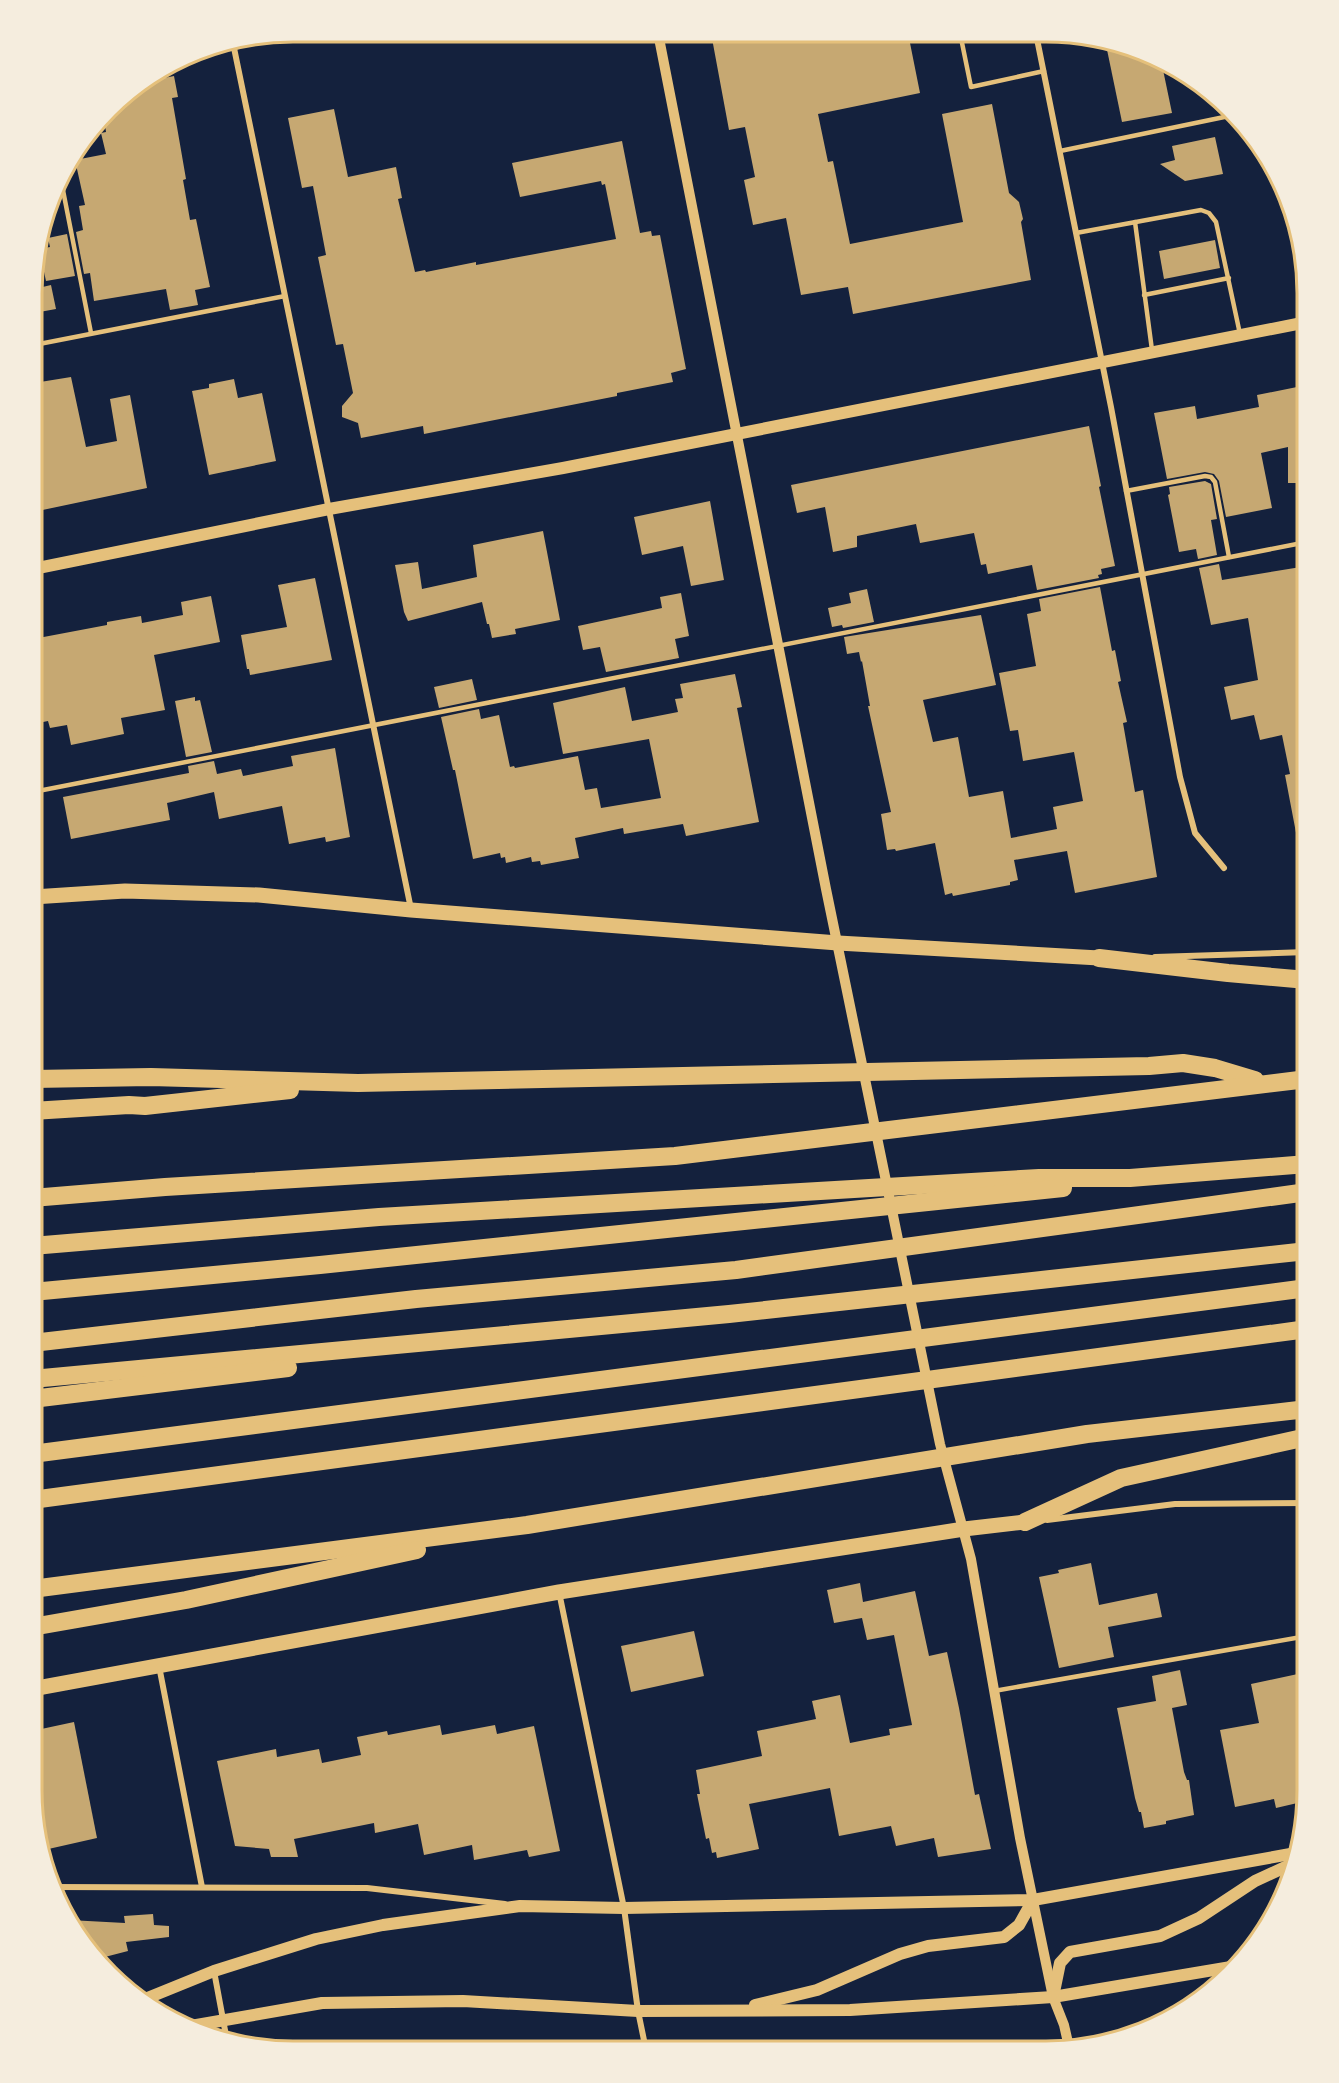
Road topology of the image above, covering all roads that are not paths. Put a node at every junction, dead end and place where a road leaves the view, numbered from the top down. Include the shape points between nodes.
1 (660, 42) edge
2 (962, 42) edge
3 (1038, 42) edge
4 (234, 49) edge
5 (1044, 71) junction
6 (1224, 117) edge
7 (1060, 151) junction
8 (63, 192) edge
9 (1135, 222) junction
10 (1076, 233) junction
11 (1229, 278) junction
12 (1144, 295) junction
13 (285, 296) junction
14 (1297, 324) edge
15 (91, 333) junction
16 (1240, 335) junction
17 (42, 343) edge
18 (1152, 352) junction
19 (1102, 361) junction
20 (737, 433) junction
21 (1126, 491) junction
22 (329, 509) junction
23 (1297, 544) edge
24 (1228, 557) junction
25 (42, 567) edge
26 (1142, 574) junction
27 (779, 646) junction
28 (374, 726) junction
29 (42, 790) edge
30 (1224, 868) dead end
31 (42, 896) edge
32 (411, 910) junction
33 (838, 943) junction
34 (1297, 952) edge
35 (1099, 958) junction
36 (1297, 979) edge
37 (42, 1079) edge
38 (1297, 1080) edge
39 (358, 1083) junction
40 (1262, 1083) junction
41 (42, 1110) edge
42 (1297, 1165) edge
43 (1130, 1178) junction
44 (1297, 1193) edge
45 (42, 1197) edge
46 (42, 1245) edge
47 (1297, 1252) edge
48 (1297, 1289) edge
49 (42, 1291) edge
50 (614, 1324) junction
51 (1297, 1330) edge
52 (42, 1342) edge
53 (42, 1378) edge
54 (42, 1398) edge
55 (1297, 1410) edge
56 (1297, 1439) edge
57 (42, 1453) edge
58 (42, 1499) edge
59 (1297, 1503) edge
60 (1025, 1522) junction
61 (527, 1525) junction
62 (964, 1530) junction
63 (42, 1588) edge
64 (559, 1592) junction
65 (42, 1625) edge
66 (1297, 1638) edge
67 (159, 1664) junction
68 (42, 1687) edge
69 (994, 1691) junction
70 (1288, 1854) edge
71 (1285, 1867) edge
72 (61, 1887) edge
73 (202, 1887) junction
74 (1033, 1900) junction
75 (520, 1906) junction
76 (624, 1908) junction
77 (1221, 1969) edge
78 (214, 1971) junction
79 (151, 1997) edge
80 (1053, 1997) junction
81 (733, 2010) junction
82 (638, 2011) junction
83 (223, 2019) junction
84 (201, 2024) edge
85 (225, 2031) edge
86 (1067, 2040) edge
87 (644, 2041) edge

1 - 20 street
2 - 5 lane via 971,87
3 - 5 street
4 - 13 street
5 - 7 street
6 - 7 lane
7 - 10 street
8 - 15 lane
9 - 10 lane
9 - 11 lane via 1201,210 1209,213 1216,222
9 - 12 lane
10 - 19 street
11 - 12 lane
11 - 16 lane
12 - 18 lane
13 - 15 lane
13 - 22 street
14 - 16 main road
15 - 17 lane
16 - 18 main road
18 - 19 main road
19 - 20 main road
19 - 21 street
20 - 22 main road
20 - 27 street
21 - 24 lane via 1211,477
21 - 26 street
22 - 25 main road
22 - 28 street
23 - 24 lane
24 - 26 lane
26 - 27 lane
26 - 30 street via 1180,777 1195,833
27 - 28 lane
27 - 33 street
28 - 29 lane
28 - 32 street
31 - 32 main road via 126,891 248,894
32 - 33 main road
33 - 35 main road
33 - 62 street via 940,1444
34 - 35 street
35 - 36 highway
37 - 39 highway via 151,1077
38 - 40 highway
39 - 40 highway via 1183,1063 1215,1068
39 - 41 highway via 145,1106
40 - 45 highway via 675,1156
42 - 43 highway
43 - 46 highway via 1039,1178 379,1217
43 - 49 highway via 1037,1191
44 - 52 highway via 736,1270 416,1299
47 - 50 highway
48 - 57 highway
50 - 53 highway
50 - 54 highway
51 - 58 highway
55 - 61 highway via 1076,1436
56 - 60 highway via 1121,1478
59 - 60 street via 1175,1504
60 - 62 main road
61 - 63 highway
61 - 65 highway via 228,1591
62 - 64 main road
62 - 69 street
64 - 67 main road
64 - 76 street
66 - 69 lane
67 - 68 main road
67 - 73 street
69 - 74 street
70 - 74 main road
71 - 80 main road via 1255,1881 1199,1918 1160,1936 1070,1952 1060,1963
72 - 73 street
73 - 75 street via 367,1888
74 - 76 main road
74 - 80 street
74 - 81 main road via 1019,1925 1004,1937 928,1946 817,1990
75 - 76 main road
75 - 78 main road via 383,1925 316,1939
76 - 82 street
77 - 80 main road
78 - 79 main road
78 - 83 street
80 - 81 main road via 850,2010
80 - 86 street
81 - 82 main road
82 - 83 main road via 463,2001 322,2003
82 - 87 street
83 - 84 main road
83 - 85 street

